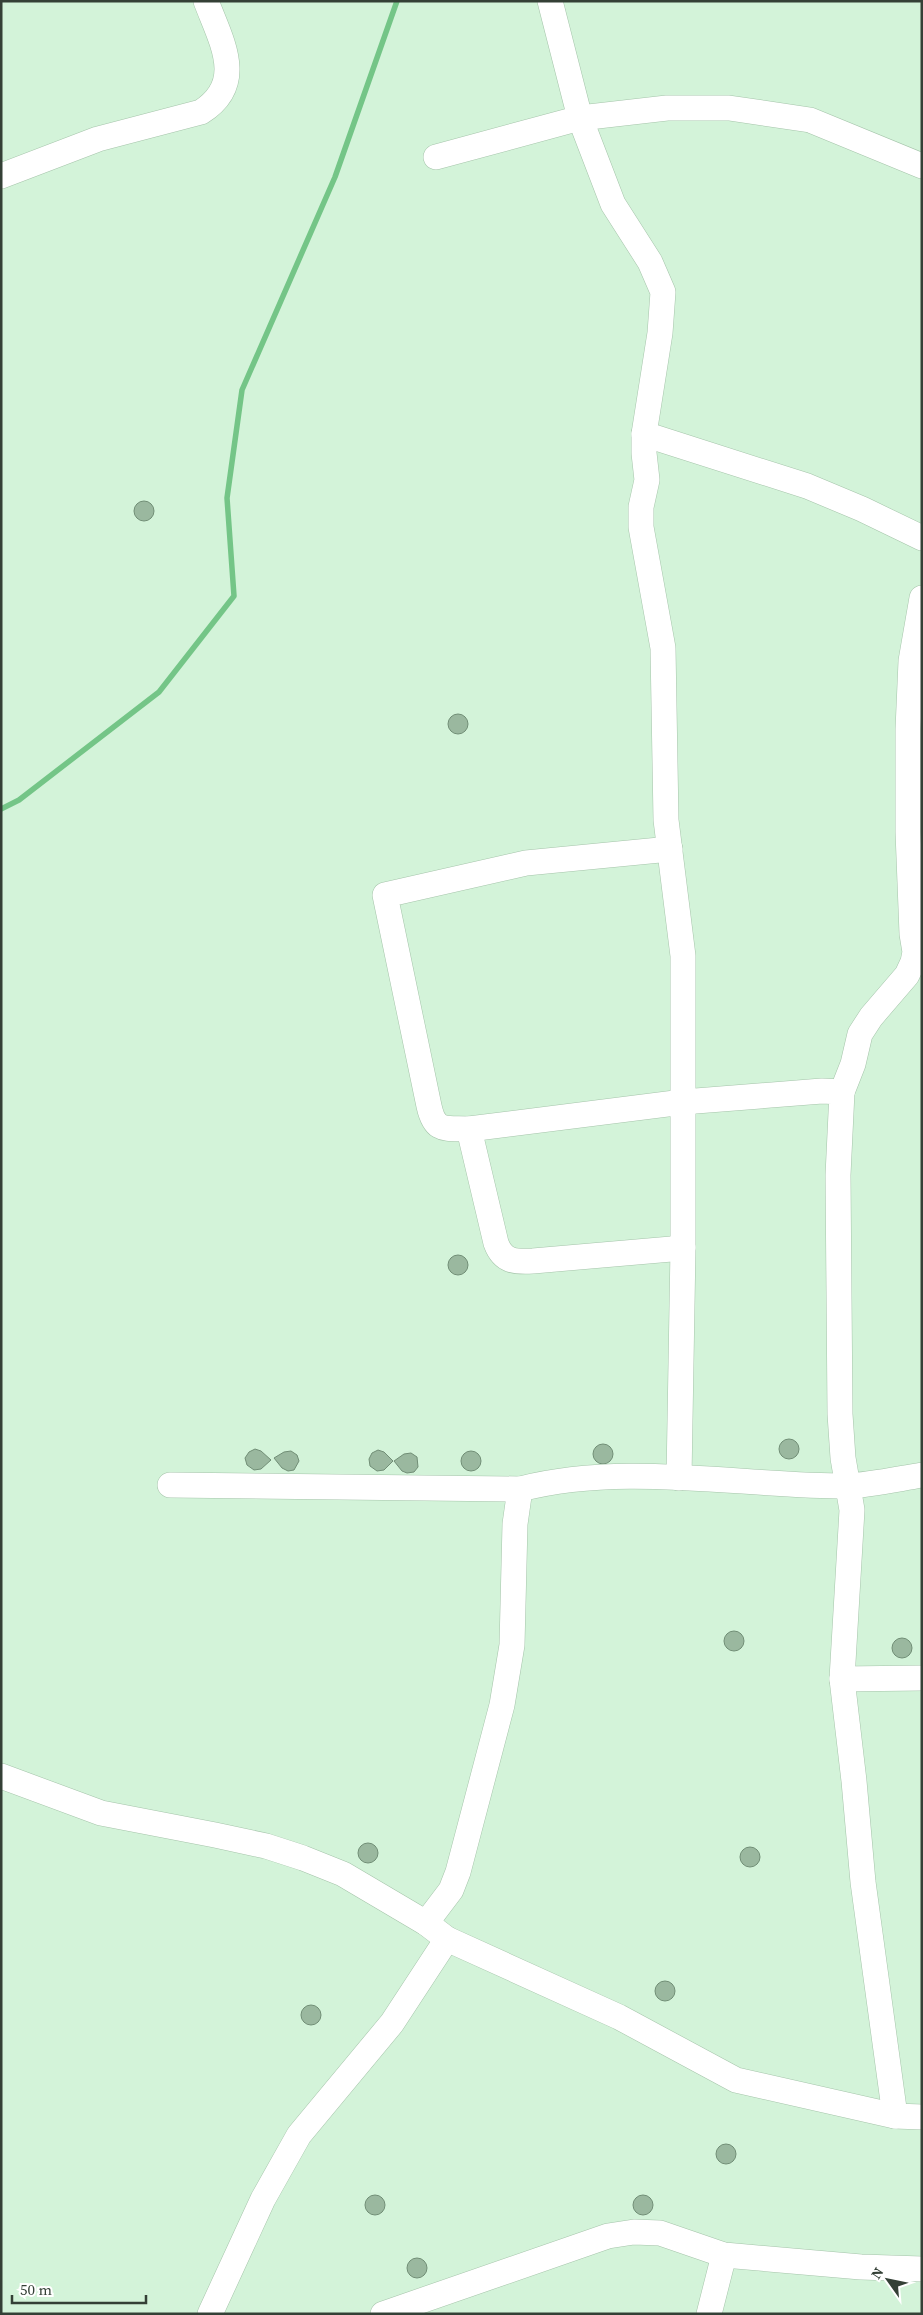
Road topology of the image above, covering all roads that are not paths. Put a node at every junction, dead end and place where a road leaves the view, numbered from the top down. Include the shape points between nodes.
1 (206, 1) edge
2 (550, 1) edge
3 (580, 118) junction
4 (436, 157) dead end
5 (922, 166) edge
6 (1, 176) edge
7 (644, 434) junction
8 (922, 538) edge
9 (922, 598) edge
10 (915, 832) edge
11 (670, 849) junction
12 (842, 1092) junction
13 (683, 1102) junction
14 (469, 1130) junction
15 (683, 1248) junction
16 (922, 1476) edge
17 (679, 1478) junction
18 (170, 1485) dead end
19 (848, 1486) junction
20 (520, 1489) junction
21 (922, 1678) edge
22 (842, 1679) junction
23 (1, 1776) edge
24 (426, 1923) junction
25 (447, 1939) junction
26 (895, 2116) junction
27 (922, 2117) edge
28 (724, 2255) junction
29 (922, 2270) edge
30 (210, 2314) edge
31 (383, 2314) edge
32 (709, 2314) edge

1 - 6 street via 227,63 227,80 215,103 202,112 98,139
2 - 3 street
3 - 4 street
3 - 5 street via 667,108 729,108 763,112 810,120
3 - 7 street via 614,204 650,262 663,292
7 - 8 street via 807,486
7 - 11 street via 647,480 641,507 641,527 663,648 664,782
9 - 10 street via 911,661
10 - 12 street via 913,962 899,987 860,1034
11 - 13 street via 683,956
11 - 14 street via 526,863 385,894 432,1119 446,1129
12 - 13 street
12 - 19 street via 838,1175 840,1414
13 - 14 street
13 - 15 street
14 - 15 street via 496,1243 500,1253 509,1260 533,1261
15 - 17 street
16 - 19 street
17 - 19 street
17 - 20 street via 560,1481
18 - 20 street
19 - 22 street via 852,1510
20 - 24 street via 514,1524 512,1644 502,1705 458,1872 451,1890
21 - 22 street
22 - 26 street via 863,1882
23 - 24 street via 101,1813 249,1842 303,1858 342,1874
24 - 25 street
25 - 26 street via 619,2017 736,2080
25 - 30 street via 392,2023 299,2135 263,2199
26 - 27 street
28 - 29 street
28 - 31 street via 660,2233 608,2236
28 - 32 street

